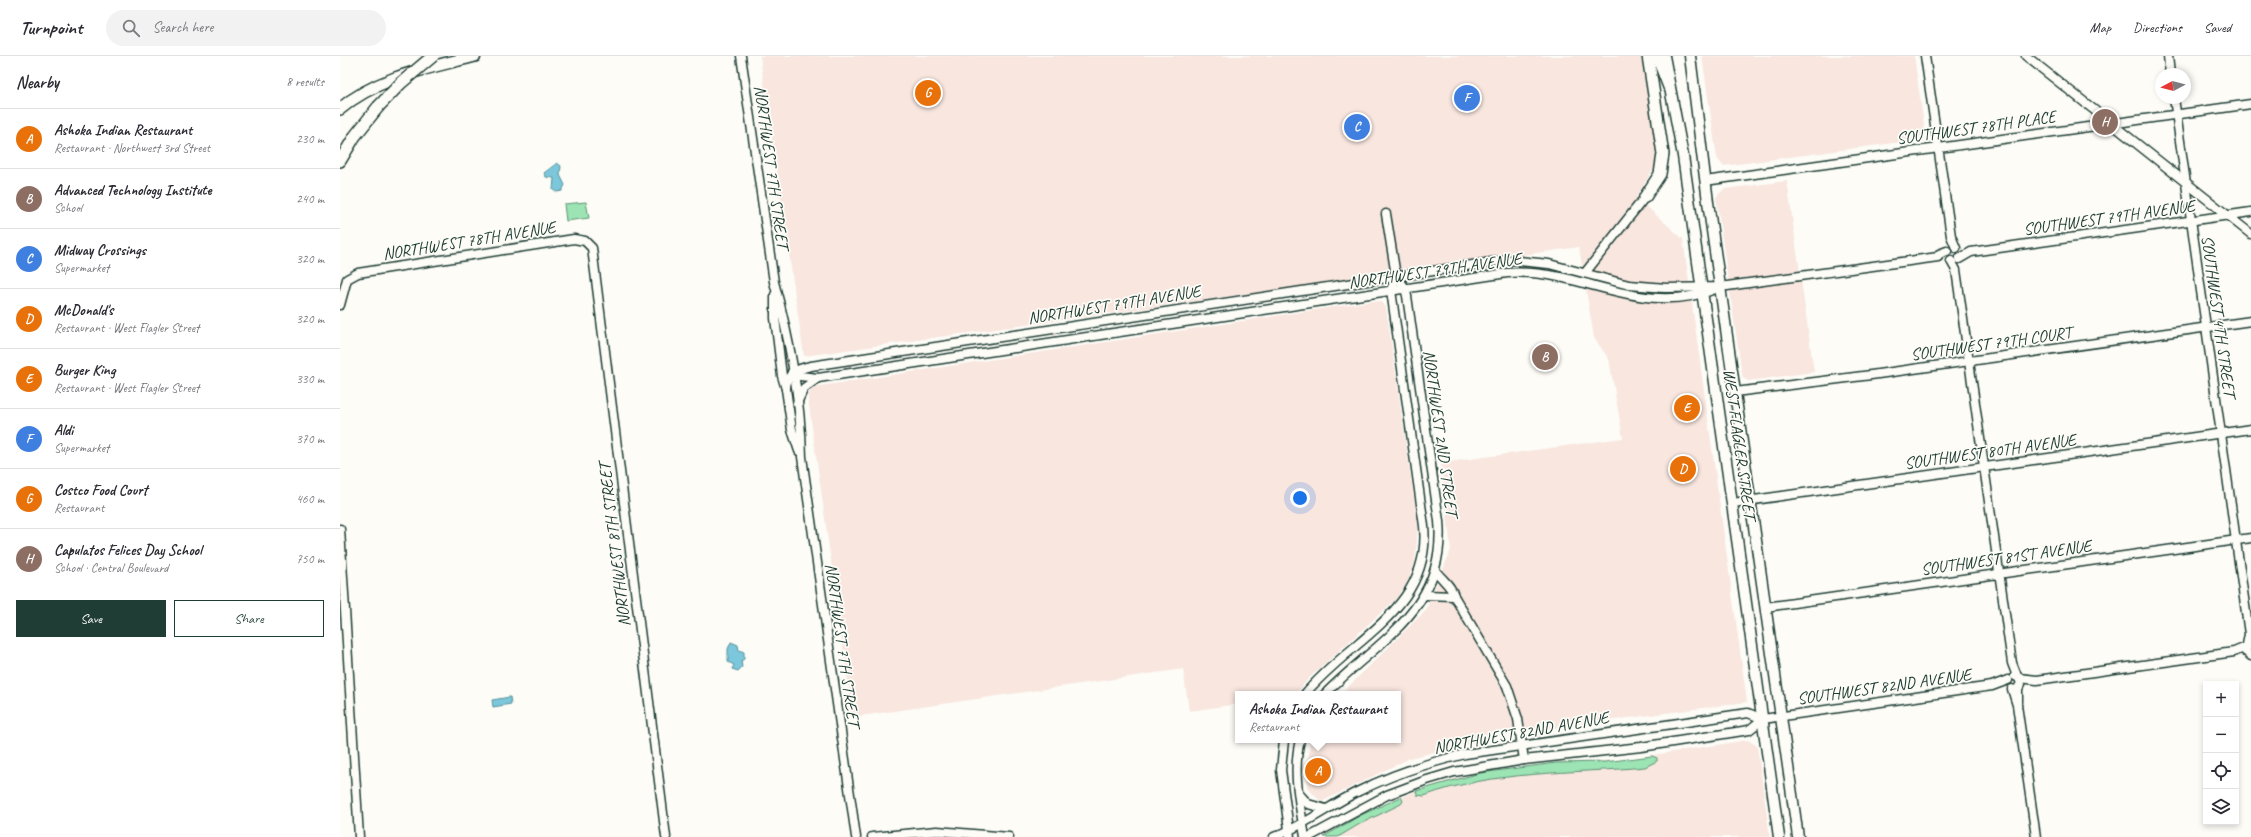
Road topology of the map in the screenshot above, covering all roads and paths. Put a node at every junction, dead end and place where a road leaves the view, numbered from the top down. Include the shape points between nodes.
1 (433, 56) edge
2 (475, 56) edge
3 (741, 56) edge
4 (1648, 56) edge
5 (1657, 56) edge
6 (1664, 56) edge
7 (1690, 56) edge
8 (1925, 56) edge
9 (2026, 56) edge
10 (2168, 56) edge
11 (2169, 68) edge
12 (1669, 87) junction
13 (2175, 104) edge
14 (2251, 104) edge
15 (340, 110) edge
16 (2176, 114) junction
17 (2112, 124) junction
18 (1938, 148) junction
19 (340, 161) edge
20 (2185, 180) junction
21 (1706, 181) junction
22 (1645, 197) joint
23 (2251, 212) edge
24 (1386, 214) dead end
25 (2228, 215) junction
26 (2191, 221) junction
27 (2251, 234) edge
28 (593, 250) joint
29 (1953, 255) junction
30 (1585, 273) junction
31 (1396, 276) junction
32 (1599, 277) junction
33 (774, 282) junction
34 (1720, 287) junction
35 (1405, 288) junction
36 (1599, 288) junction
37 (1391, 290) junction
38 (1702, 290) junction
39 (340, 305) edge
40 (1118, 319) junction
41 (2251, 321) edge
42 (2206, 327) junction
43 (1118, 332) junction
44 (1969, 361) junction
45 (792, 372) junction
46 (818, 378) junction
47 (786, 389) junction
48 (1735, 392) junction
49 (797, 403) junction
50 (788, 405) junction
51 (799, 418) junction
52 (2251, 429) edge
53 (2221, 434) junction
54 (802, 457) junction
55 (1984, 467) junction
56 (1750, 501) junction
57 (1733, 504) junction
58 (340, 529) edge
59 (2251, 538) edge
60 (2236, 540) junction
61 (1435, 570) junction
62 (1999, 574) junction
63 (1425, 595) junction
64 (1454, 596) junction
65 (1766, 606) junction
66 (2250, 635) edge
67 (2249, 652) edge
68 (2014, 683) junction
69 (1308, 691) edge
70 (1328, 691) edge
71 (1781, 716) junction
72 (1763, 719) junction
73 (1284, 743) edge
74 (1300, 743) edge
75 (1522, 745) junction
76 (1524, 760) junction
77 (1298, 792) junction
78 (1326, 810) junction
79 (1303, 824) junction
80 (1289, 834) edge
81 (359, 837) edge
82 (666, 837) edge
83 (856, 837) edge
84 (872, 837) edge
85 (1009, 837) edge
86 (1274, 837) edge
87 (1305, 837) edge
88 (1309, 837) edge
89 (1779, 837) edge
90 (1798, 837) edge
91 (2036, 837) edge

1 - 19 highway, bridge via 401,82 378,107 355,136
2 - 15 highway via 390,80 354,99
3 - 33 street, NORTHWEST 7TH STREET
4 - 22 highway via 1663,154 1660,174
5 - 12 highway
6 - 12 main road, WEST FLAGLER STREET
7 - 21 main road, WEST FLAGLER STREET
8 - 18 street
9 - 17 street
10 - 11 street
12 - 38 main road, WEST FLAGLER STREET via 1683,156
13 - 16 street, SOUTHWEST 4TH STREET
14 - 16 street, SOUTHWEST 78TH PLACE
16 - 17 street, SOUTHWEST 78TH PLACE
16 - 20 street, SOUTHWEST 4TH STREET
17 - 18 street, SOUTHWEST 78TH PLACE
17 - 20 street
18 - 21 street, SOUTHWEST 78TH PLACE
18 - 29 street
20 - 25 street
20 - 26 street, SOUTHWEST 4TH STREET
21 - 34 main road, WEST FLAGLER STREET
22 - 30 street
23 - 25 street, SOUTHWEST 79TH AVENUE
24 - 31 street, NORTHWEST 2ND STREET
25 - 26 street, SOUTHWEST 79TH AVENUE
25 - 27 street
26 - 29 street, SOUTHWEST 79TH AVENUE
26 - 42 street, SOUTHWEST 4TH STREET
28 - 39 street, NORTHWEST 78TH AVENUE via 585,241 574,240 368,270 347,279
28 - 82 street, NORTHWEST 8TH STREET
29 - 34 street, SOUTHWEST 79TH AVENUE
29 - 44 street
30 - 31 street, NORTHWEST 79TH AVENUE via 1549,264 1510,260
30 - 32 street, NORTHWEST 79TH AVENUE
31 - 35 street, NORTHWEST 2ND STREET
31 - 37 street, NORTHWEST 2ND STREET
31 - 40 street, NORTHWEST 79TH AVENUE
32 - 36 street
32 - 38 street, NORTHWEST 79TH AVENUE via 1651,288
33 - 45 street, NORTHWEST 7TH STREET via 782,309
33 - 47 street, NORTHWEST 7TH STREET via 775,318
34 - 38 street, NORTHWEST 79TH AVENUE
34 - 48 main road, WEST FLAGLER STREET
35 - 36 street, NORTHWEST 79TH AVENUE via 1529,271
35 - 37 street, NORTHWEST 79TH AVENUE
35 - 61 street, NORTHWEST 2ND STREET via 1439,521 1440,543
36 - 38 street, NORTHWEST 79TH AVENUE via 1649,298
37 - 43 street, NORTHWEST 79TH AVENUE
37 - 69 street, NORTHWEST 2ND STREET via 1425,530 1421,566 1413,586 1400,605
38 - 57 main road, WEST FLAGLER STREET
40 - 43 street
40 - 45 street, NORTHWEST 79TH AVENUE via 817,365
41 - 42 street, SOUTHWEST 79TH COURT
42 - 44 street, SOUTHWEST 79TH COURT
42 - 53 street, SOUTHWEST 4TH STREET
43 - 46 street, NORTHWEST 79TH AVENUE
44 - 48 street, SOUTHWEST 79TH COURT
44 - 55 street
45 - 46 street, NORTHWEST 79TH AVENUE via 800,376
45 - 47 street via 787,380
45 - 49 street, NORTHWEST 7TH STREET
46 - 49 street via 804,388
47 - 50 street, NORTHWEST 7TH STREET
48 - 56 main road, WEST FLAGLER STREET
49 - 51 street, NORTHWEST 7TH STREET
50 - 51 street via 792,406
50 - 54 street, NORTHWEST 7TH STREET via 792,430
51 - 54 street, NORTHWEST 7TH STREET
52 - 53 street, SOUTHWEST 80TH AVENUE
53 - 55 street, SOUTHWEST 80TH AVENUE
53 - 60 street, SOUTHWEST 4TH STREET
54 - 83 street, NORTHWEST 7TH STREET
55 - 56 street, SOUTHWEST 80TH AVENUE
55 - 62 street
56 - 57 street, SOUTHWEST 80TH AVENUE
56 - 65 main road, WEST FLAGLER STREET
57 - 72 main road, WEST FLAGLER STREET
58 - 81 street
59 - 60 street, SOUTHWEST 81ST AVENUE
60 - 62 street, SOUTHWEST 81ST AVENUE
60 - 66 street, SOUTHWEST 4TH STREET
61 - 63 street, NORTHWEST 2ND STREET
61 - 64 street via 1453,590
62 - 65 street, SOUTHWEST 81ST AVENUE
62 - 68 street
63 - 64 street
63 - 70 street, NORTHWEST 2ND STREET via 1409,618
64 - 75 street via 1507,686 1518,719
65 - 71 main road, WEST FLAGLER STREET
66 - 67 street, SOUTHWEST 4TH STREET
67 - 68 street, SOUTHWEST 82ND AVENUE
68 - 71 street, SOUTHWEST 82ND AVENUE
68 - 91 street
71 - 72 street, NORTHWEST 82ND AVENUE
71 - 90 main road, WEST FLAGLER STREET
72 - 75 street, NORTHWEST 82ND AVENUE via 1748,713
72 - 76 street, NORTHWEST 82ND AVENUE via 1748,730 1641,747
72 - 89 main road, WEST FLAGLER STREET
73 - 80 street via 1281,770
74 - 77 street via 1296,765
75 - 76 street
75 - 78 street, NORTHWEST 82ND AVENUE via 1465,754 1416,767 1367,787
76 - 88 street, NORTHWEST 82ND AVENUE via 1469,768 1406,787
77 - 78 street via 1308,804
77 - 79 street
78 - 79 street, NORTHWEST 82ND AVENUE
79 - 80 street, NORTHWEST 82ND AVENUE
79 - 87 street
80 - 86 street, NORTHWEST 82ND AVENUE
84 - 85 street via 936,831

